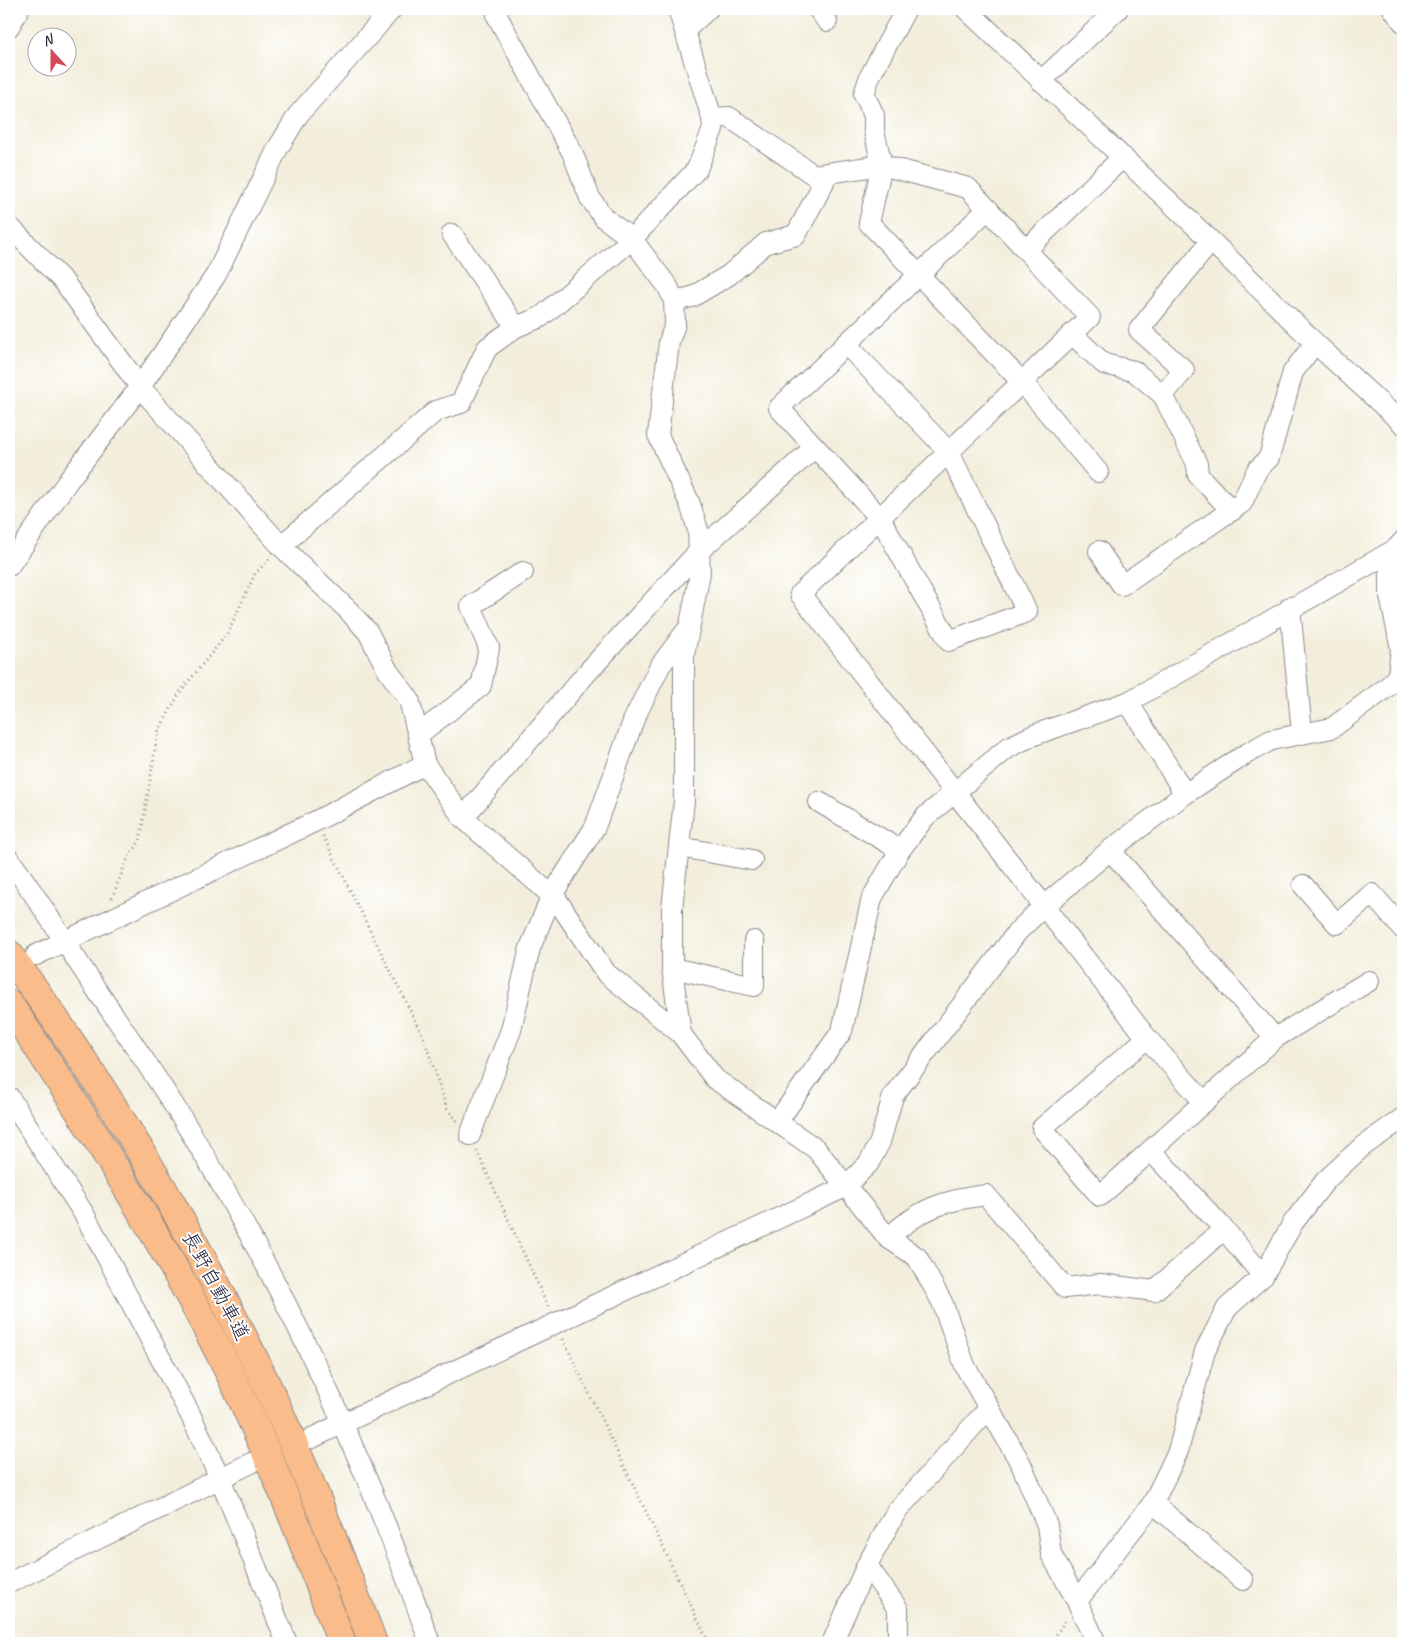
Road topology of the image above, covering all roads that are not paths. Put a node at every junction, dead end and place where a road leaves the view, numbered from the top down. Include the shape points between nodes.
1 (19, 9) edge
2 (392, 9) edge
3 (498, 9) edge
4 (678, 9) edge
5 (708, 9) edge
6 (906, 9) edge
7 (966, 9) edge
8 (1118, 9) edge
9 (1393, 9) edge
10 (1403, 22) edge
11 (9, 27) edge
12 (686, 30) junction
13 (1041, 81) junction
14 (712, 118) junction
15 (1123, 157) junction
16 (882, 164) junction
17 (814, 175) junction
18 (988, 209) junction
19 (9, 226) edge
20 (452, 234) dead end
21 (632, 238) junction
22 (1211, 241) junction
23 (1026, 250) junction
24 (918, 276) junction
25 (674, 301) junction
26 (516, 327) junction
27 (1072, 334) junction
28 (1314, 343) junction
29 (846, 344) junction
30 (1022, 382) junction
31 (140, 387) junction
32 (1163, 395) junction
33 (1403, 424) edge
34 (814, 447) junction
35 (949, 452) junction
36 (1098, 472) dead end
37 (1232, 510) junction
38 (880, 518) junction
39 (1400, 545) edge
40 (281, 546) junction
41 (699, 551) junction
42 (1099, 551) dead end
43 (9, 566) edge
44 (523, 572) dead end
45 (1290, 607) junction
46 (690, 626) junction
47 (1128, 702) junction
48 (1302, 733) junction
49 (419, 734) junction
50 (425, 764) junction
51 (954, 793) junction
52 (1185, 794) junction
53 (819, 802) dead end
54 (463, 818) junction
55 (679, 846) junction
56 (900, 850) junction
57 (1110, 850) junction
58 (9, 859) edge
59 (752, 860) dead end
60 (1303, 885) dead end
61 (552, 895) junction
62 (1044, 906) junction
63 (1403, 929) edge
64 (64, 940) junction
65 (754, 941) dead end
66 (9, 954) edge
67 (36, 955) dead end
68 (672, 968) junction
69 (1369, 981) dead end
70 (9, 1004) edge
71 (681, 1034) junction
72 (1147, 1038) junction
73 (1275, 1038) junction
74 (9, 1097) edge
75 (1204, 1102) junction
76 (1403, 1118) edge
77 (776, 1122) junction
78 (470, 1135) road end
79 (1151, 1151) junction
80 (845, 1187) junction
81 (1224, 1229) junction
82 (888, 1238) junction
83 (1263, 1276) junction
84 (988, 1408) junction
85 (343, 1422) junction
86 (312, 1438) dead end
87 (251, 1464) dead end
88 (220, 1478) junction
89 (1153, 1503) junction
90 (867, 1565) junction
91 (1243, 1580) dead end
92 (9, 1583) edge
93 (1077, 1601) junction
94 (287, 1643) edge
95 (342, 1643) edge
96 (373, 1643) edge
97 (430, 1643) edge
98 (832, 1643) edge
99 (898, 1643) edge
100 (1096, 1643) edge

1 - 11 street
2 - 31 street via 298,115 278,148 216,275
3 - 21 street via 497,16 572,152 590,198 604,218
4 - 12 street
5 - 12 street
6 - 16 street via 870,76 864,94 874,114 874,131
7 - 13 street
8 - 13 street
9 - 10 street
12 - 14 street
13 - 15 street
14 - 17 street via 729,117
14 - 21 street via 713,129 696,169
15 - 22 street
15 - 23 street
16 - 17 street
16 - 18 street via 968,188
16 - 24 street via 869,223
17 - 25 street via 824,182 796,235 766,243 729,275 692,297
18 - 23 street
18 - 24 street
19 - 31 street via 64,282
20 - 26 street
21 - 25 street via 668,287
21 - 26 street via 541,317
22 - 28 street
22 - 32 street via 1139,330 1184,370
23 - 27 street via 1090,317
24 - 29 street
24 - 30 street
25 - 41 street via 675,324 669,342 658,435 690,504 698,530
26 - 40 street via 487,348 461,403 436,411
27 - 30 street
27 - 32 street via 1104,364 1134,372
28 - 33 street
28 - 37 street via 1293,372 1269,458 1257,470 1242,503
29 - 34 street via 779,408
29 - 35 street
30 - 35 street
30 - 36 street
31 - 40 street
31 - 43 street
32 - 37 street via 1197,464 1198,475
34 - 38 street
34 - 41 street
35 - 38 street
35 - 38 street via 1027,612 948,641
37 - 42 street via 1122,585
38 - 51 street via 800,594
39 - 45 street
39 - 48 street via 1390,575 1390,596 1402,649 1398,675 1390,685 1332,728
40 - 49 street via 368,632 388,672 409,699
41 - 46 street via 700,573
41 - 54 street via 584,676
44 - 49 street via 472,606 489,648 481,686
45 - 47 street
45 - 48 street
46 - 55 street via 684,655 686,761
46 - 61 street via 660,666 634,719 595,827
47 - 51 street via 1009,747
47 - 52 street
48 - 52 street via 1271,740
49 - 50 street
50 - 54 street
50 - 64 street via 316,821
51 - 56 street via 926,817
51 - 62 street
52 - 57 street
53 - 56 street
54 - 61 street
55 - 59 street
55 - 68 street via 672,908
56 - 77 street via 872,898 842,1031
57 - 62 street
57 - 73 street
58 - 64 street
60 - 63 street via 1336,924 1372,894
61 - 71 street via 606,973
61 - 78 street via 530,948 511,1030
62 - 72 street
62 - 80 street via 1006,946 893,1096 880,1142 868,1163
64 - 67 street
64 - 85 street via 189,1129 290,1312
65 - 68 street via 754,986
66 - 96 highway, 長野自動車道 via 134,1141 240,1329 316,1498
68 - 71 street
69 - 73 street
70 - 95 highway, 長野自動車道 via 108,1155 214,1341 264,1447
71 - 77 street via 715,1079
72 - 75 street
72 - 79 street via 1042,1128 1100,1196
73 - 75 street
74 - 88 street via 84,1214 121,1280
75 - 79 street
76 - 83 street via 1363,1146 1326,1180 1293,1223
77 - 80 street via 816,1149
79 - 81 street
80 - 82 street
80 - 85 street
81 - 82 street via 1154,1291 1100,1284 1065,1288 986,1195 936,1204 903,1224
81 - 83 street
82 - 84 street via 917,1257 942,1302 965,1366
83 - 89 street via 1227,1308 1205,1350 1178,1451
84 - 90 street via 896,1512
84 - 93 street via 1021,1464 1047,1525 1051,1554
85 - 86 street
85 - 97 street
87 - 88 street
88 - 92 street
88 - 94 street
89 - 91 street
89 - 93 street
90 - 98 street
90 - 99 street via 898,1609
93 - 100 street

